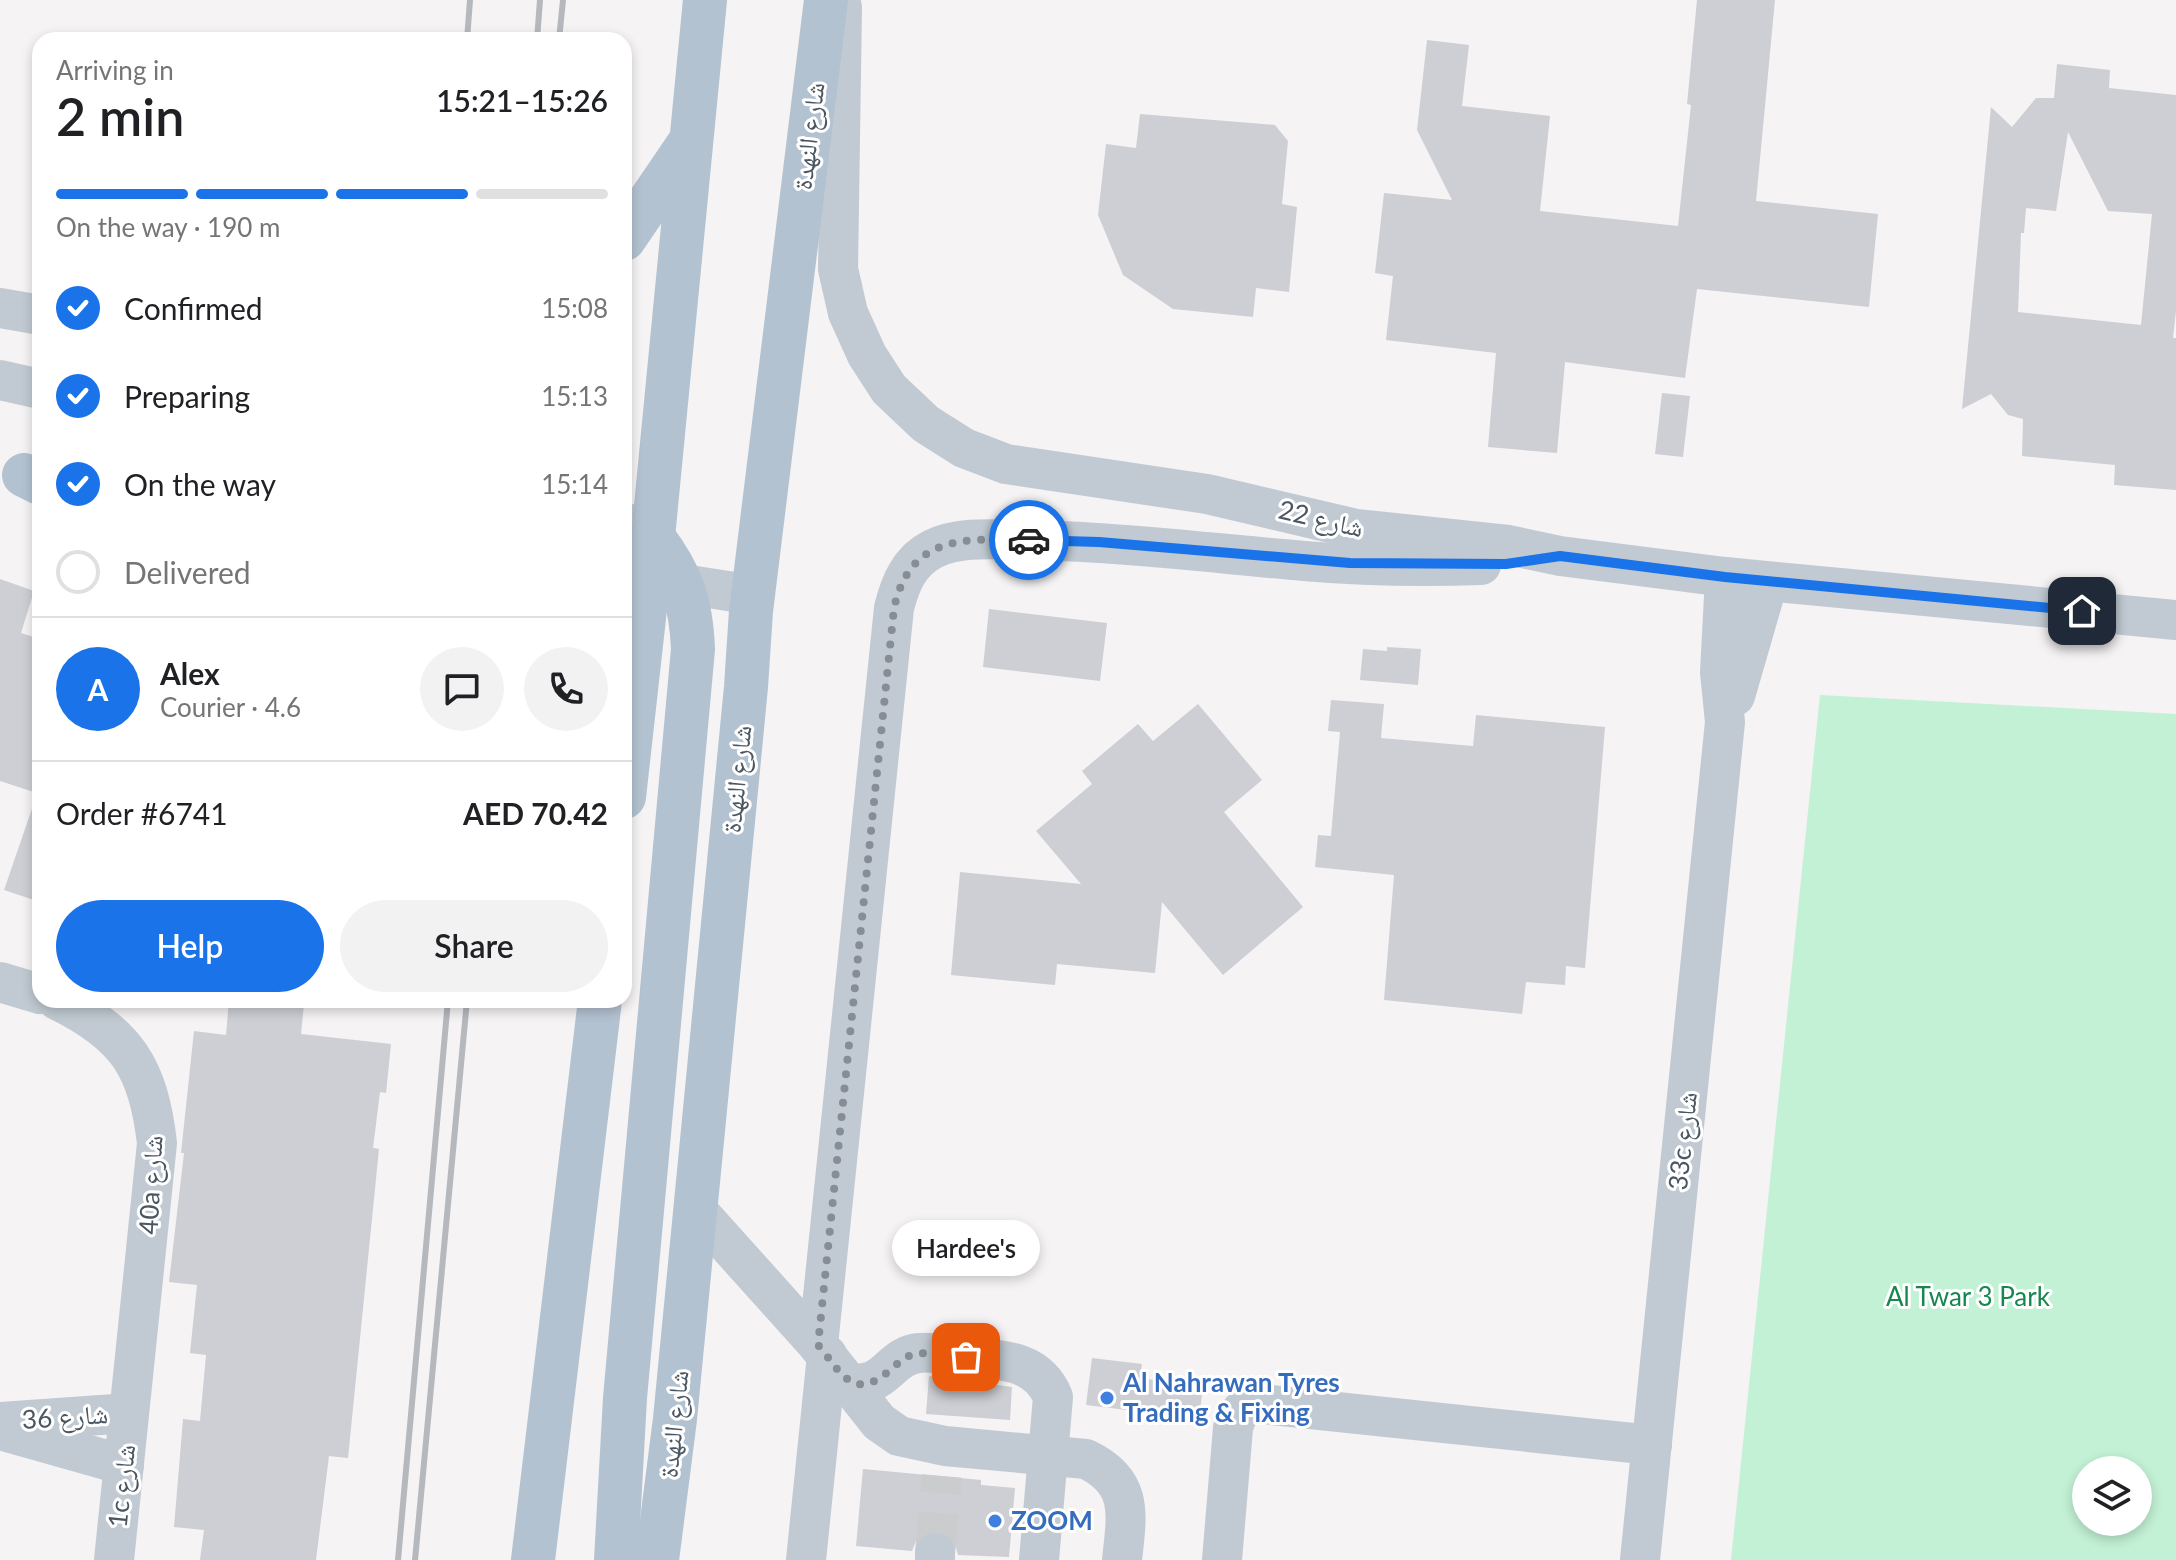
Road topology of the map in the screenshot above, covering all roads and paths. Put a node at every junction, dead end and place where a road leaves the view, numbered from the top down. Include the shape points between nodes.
1 (705, 0) edge
2 (826, 0) edge
3 (842, 0) edge
4 (692, 139) junction
5 (632, 227) edge
6 (0, 308) edge
7 (32, 314) edge
8 (0, 380) edge
9 (32, 387) edge
10 (1560, 556) junction
11 (646, 559) edge
12 (1725, 577) junction
13 (1768, 582) junction
14 (754, 595) junction
15 (2176, 620) edge
16 (632, 710) edge
17 (1725, 722) junction
18 (0, 982) edge
19 (32, 992) edge
20 (74, 1008) edge
21 (599, 1008) edge
22 (695, 1208) junction
23 (830, 1361) junction
24 (129, 1413) junction
25 (0, 1422) edge
26 (0, 1430) edge
27 (1652, 1445) junction
28 (1047, 1455) junction
29 (124, 1465) junction
30 (114, 1560) edge
31 (533, 1560) edge
32 (616, 1560) edge
33 (657, 1560) edge
34 (806, 1560) edge
35 (1039, 1560) edge
36 (1122, 1560) edge
37 (1222, 1560) edge
38 (1640, 1560) edge

1 - 4 main road
2 - 14 main road, شارع النهدة
3 - 10 street, شارع 22 via 838,269 848,313 867,355 889,389 926,424 964,448 1006,464 1207,494 1356,529 1508,545
4 - 5 main road
4 - 11 main road
6 - 7 street
8 - 9 street
10 - 12 street, شارع 22
10 - 23 street via 1506,564 1350,563 1099,542 994,539 934,548 916,561 901,582 894,608
11 - 14 street
11 - 16 main road
11 - 32 main road via 691,616 691,680 625,1398
12 - 13 street, شارع 22
12 - 17 street, 33c شارع via 1720,672
13 - 15 street, شارع 22
13 - 17 street, 33c شارع
14 - 22 main road, شارع النهدة
17 - 27 street, 33c شارع
18 - 19 street
20 - 24 street, 40a شارع via 119,1040 141,1071 153,1106 155,1180
21 - 31 main road
22 - 23 street
22 - 33 main road, شارع النهدة
23 - 28 street via 879,1422 944,1461
23 - 28 street via 861,1385 918,1353 1014,1362 1033,1369 1053,1397
23 - 34 street
24 - 25 street, شارع 36
24 - 29 street, 1c شارع
26 - 29 street, شارع 36
27 - 37 street via 1253,1403 1243,1408 1233,1428
27 - 38 street, 33c شارع
28 - 35 street
28 - 36 street via 1086,1459 1115,1479 1127,1513
29 - 30 street, 1c شارع

